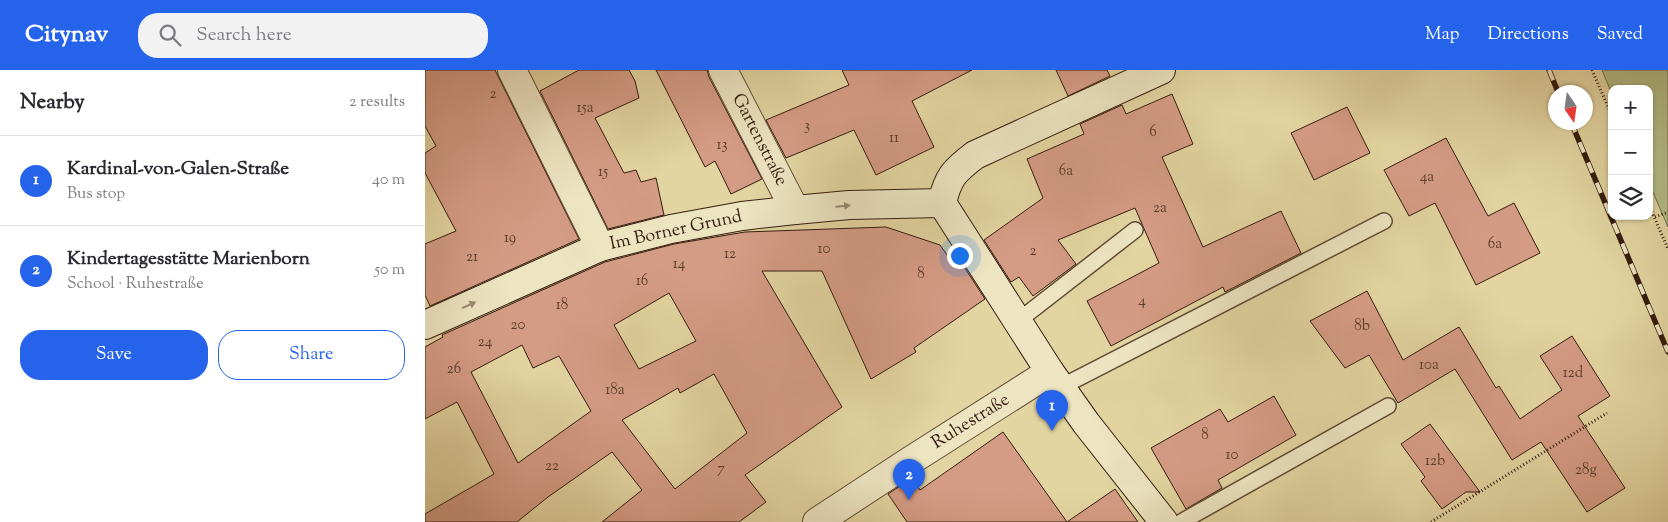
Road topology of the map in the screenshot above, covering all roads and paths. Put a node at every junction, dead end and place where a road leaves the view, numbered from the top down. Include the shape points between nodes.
1 (512, 70) edge
2 (723, 70) edge
3 (1161, 70) edge
4 (1592, 70) edge
5 (1130, 76) edge
6 (1608, 107) edge
7 (942, 203) junction
8 (795, 210) junction
9 (1668, 212) edge
10 (1653, 213) edge
11 (1655, 218) junction
12 (1384, 221) dead end
13 (1135, 230) dead end
14 (599, 247) junction
15 (1668, 249) edge
16 (1018, 321) junction
17 (425, 325) edge
18 (1055, 379) junction
19 (1388, 406) dead end
20 (1607, 413) dead end
21 (817, 522) edge
22 (1164, 522) edge
23 (1181, 522) edge
24 (1431, 522) edge

1 - 14 street
2 - 8 street, Gartenstraße
3 - 5 street
4 - 6 path
5 - 7 street via 975,155 958,168 946,185
8 -> 7 street, Im Borner Grund
7 - 16 street
8 - 14 street, Im Borner Grund via 671,229
9 - 11 path
10 - 11 path
11 - 15 path
12 - 18 lane
13 - 16 lane
17 -> 14 street, Im Borner Grund
16 - 18 street
18 - 21 street, Ruhestraße via 910,460
18 - 22 street
19 - 23 lane
20 - 24 path

